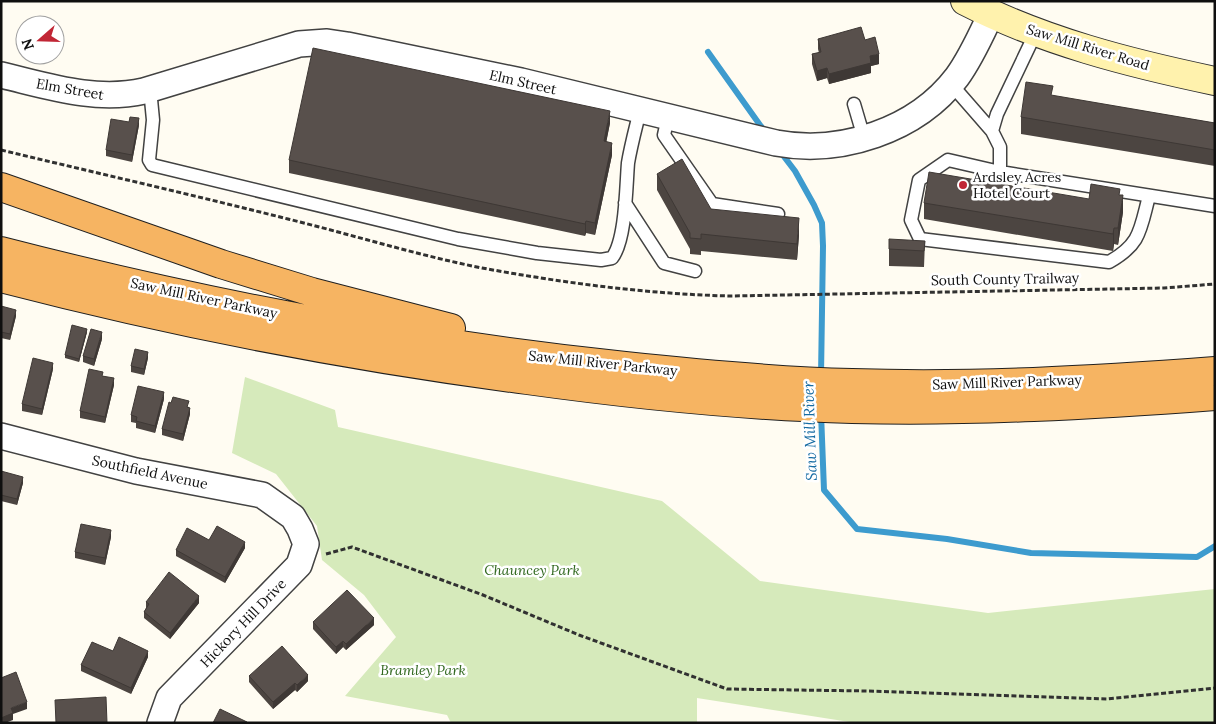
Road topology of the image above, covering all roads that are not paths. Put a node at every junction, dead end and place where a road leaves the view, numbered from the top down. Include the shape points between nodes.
1 (965, 1) edge
2 (992, 14) junction
3 (1036, 32) junction
4 (1, 75) edge
5 (1215, 81) edge
6 (951, 84) junction
7 (150, 89) junction
8 (854, 104) dead end
9 (640, 110) junction
10 (668, 117) junction
11 (992, 131) junction
12 (864, 138) junction
13 (1000, 172) junction
14 (1, 187) edge
15 (1149, 196) junction
16 (625, 203) junction
17 (1215, 206) edge
18 (778, 214) edge
19 (1, 251) edge
20 (695, 271) dead end
21 (1, 278) edge
22 (591, 363) junction
23 (1215, 371) edge
24 (785, 393) junction
25 (851, 396) junction
26 (1215, 396) edge
27 (1, 436) edge
28 (303, 552) joint
29 (160, 723) edge

1 - 2 main road, Saw Mill River Road
2 - 3 main road, Saw Mill River Road
2 - 6 street, Elm Street via 967,62
3 - 5 main road, Saw Mill River Road via 1136,63
3 - 11 lane
4 - 7 street, Elm Street via 99,95 130,94
6 - 11 lane
6 - 12 street, Elm Street via 931,105 917,114
7 - 9 street, Elm Street via 299,44 327,42 521,81
7 - 16 lane via 153,120 149,160 152,165 448,236 537,253 607,260 616,252
8 - 12 lane
9 - 10 street, Elm Street
9 - 16 lane via 629,161
10 - 12 street, Elm Street via 787,145 816,147
10 - 18 lane via 664,136 712,204
11 - 13 lane via 1000,146
13 - 15 lane
13 - 15 lane via 948,160 919,180 911,220 920,239 1109,262 1124,253 1138,236
14 - 22 highway via 266,278
15 - 17 lane
16 - 20 lane via 664,263
19 - 22 highway, Saw Mill River Parkway via 137,284 353,328
21 - 24 highway, Saw Mill River Parkway via 112,305 412,364 641,395
22 - 24 highway, Saw Mill River Parkway
23 - 25 highway, Saw Mill River Parkway via 1013,383 932,384
24 - 25 highway, Saw Mill River Parkway
25 - 26 highway, Saw Mill River Parkway via 951,410
27 - 28 street, Southfield Avenue via 136,471 262,495 293,517 306,544
28 - 29 street, Hickory Hill Drive via 299,565 168,698

